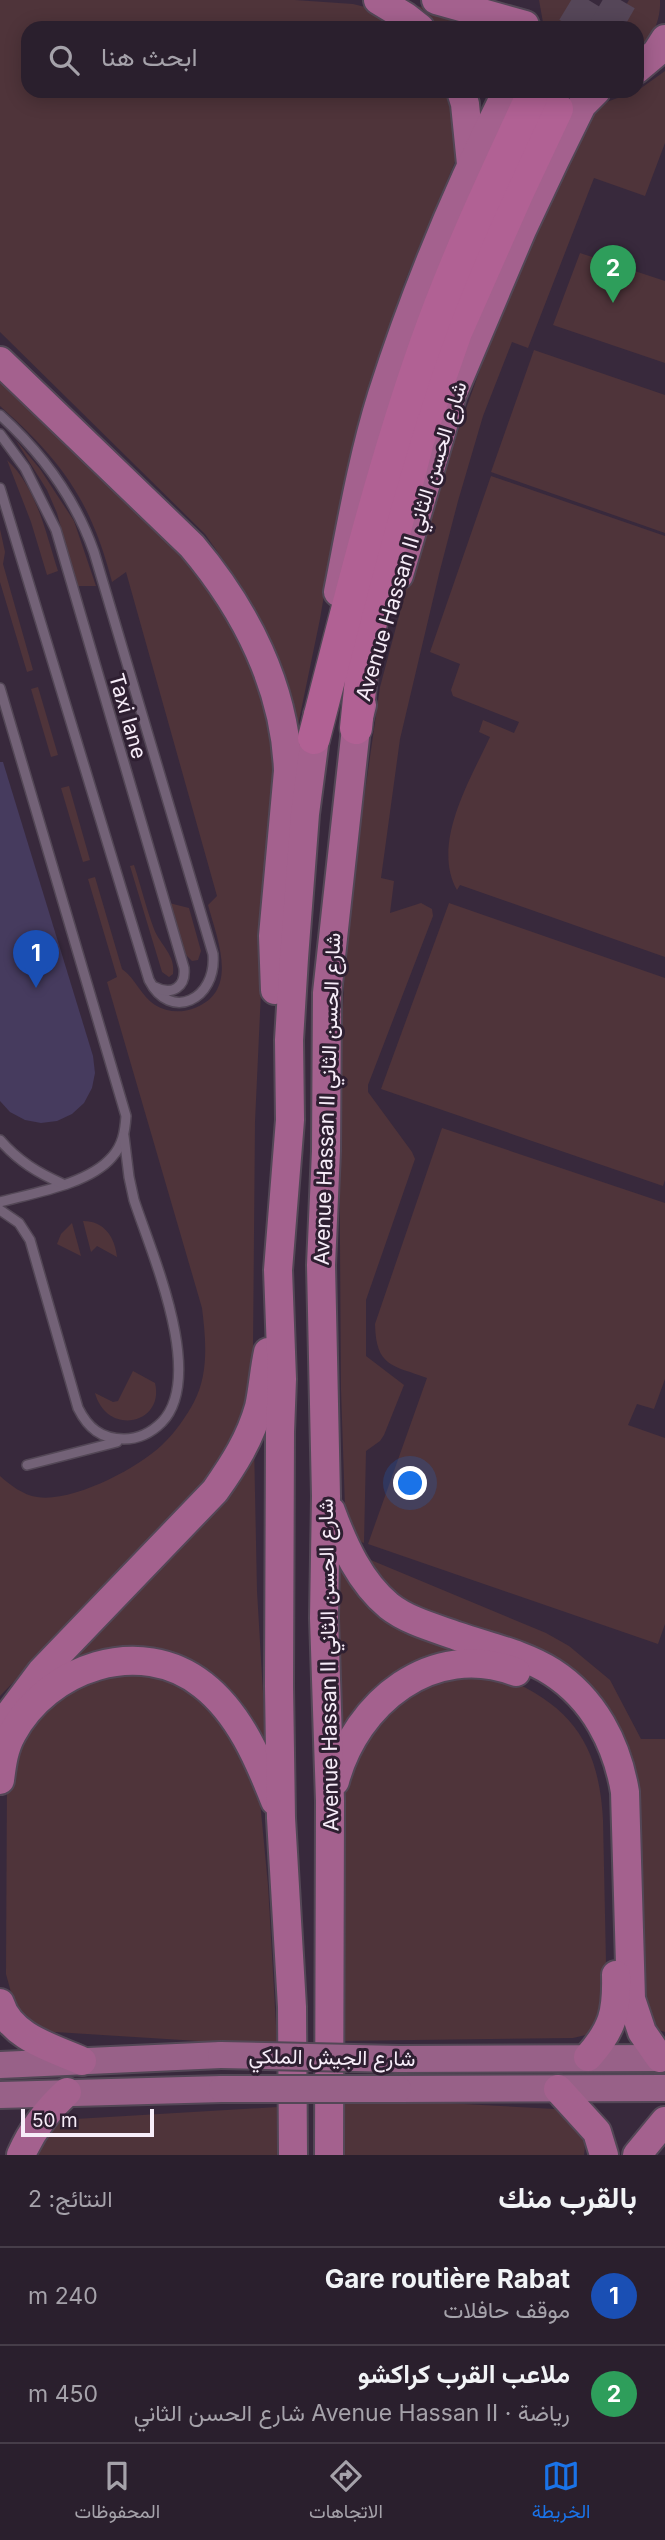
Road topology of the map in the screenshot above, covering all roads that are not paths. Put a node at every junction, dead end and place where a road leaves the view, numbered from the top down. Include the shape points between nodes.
1 (378, 0) edge
2 (436, 0) edge
3 (524, 18) edge
4 (411, 21) edge
5 (665, 39) edge
6 (644, 63) edge
7 (463, 98) edge
8 (589, 98) edge
9 (532, 100) edge
10 (471, 165) junction
11 (0, 361) edge
12 (0, 415) edge
13 (0, 434) edge
14 (0, 488) edge
15 (0, 688) edge
16 (356, 727) junction
17 (314, 738) junction
18 (151, 984) junction
19 (124, 1136) junction
20 (0, 1140) edge
21 (285, 1178) junction
22 (63, 1184) junction
23 (0, 1202) edge
24 (0, 1210) edge
25 (278, 1312) junction
26 (126, 1439) junction
27 (27, 1465) dead end
28 (326, 1496) junction
29 (0, 1727) edge
30 (0, 1780) edge
31 (330, 1801) junction
32 (281, 1818) junction
33 (0, 2003) edge
34 (588, 2057) junction
35 (662, 2058) edge
36 (82, 2061) junction
37 (0, 2065) edge
38 (665, 2088) edge
39 (558, 2089) junction
40 (67, 2092) junction
41 (0, 2095) edge
42 (665, 2121) edge
43 (21, 2155) edge
44 (293, 2155) edge
45 (329, 2155) edge
46 (604, 2155) edge
47 (637, 2155) edge

1 - 4 highway
2 - 3 highway
5 - 6 highway
7 - 10 highway
8 - 16 highway, Avenue Hassan II شارع الحسن الثاني via 522,230 452,395
9 - 10 highway, Avenue Hassan II شارع الحسن الثاني
9 - 16 highway via 517,194 456,332 418,441 364,650
9 - 17 highway via 487,191 425,346 372,519
10 - 17 highway, Avenue Hassan II شارع الحسن الثاني via 411,310 382,396 352,518
11 - 21 highway via 218,577 250,633 279,704 288,771 274,936 278,1124
12 - 18 lane via 56,477 86,529 207,931 214,968 205,990 187,1001 175,1002
13 - 18 lane, Taxi lane via 26,468 56,530 184,968 183,984 173,991
14 - 18 lane
15 - 19 lane via 120,1091 126,1116
16 - 28 highway, Avenue Hassan II شارع الحسن الثاني via 327,993 321,1265
17 - 21 highway, Avenue Hassan II شارع الحسن الثاني via 293,958
19 - 22 lane via 114,1156 100,1169
19 - 26 lane via 134,1200 177,1337 179,1368 179,1385 167,1417 156,1429
20 - 22 lane via 34,1171
21 - 25 highway, Avenue Hassan II شارع الحسن الثاني
22 - 23 lane
24 - 26 lane via 19,1223 30,1240 86,1423 109,1438
25 - 29 highway via 259,1405 238,1458 207,1500 41,1672
25 - 32 highway, Avenue Hassan II شارع الحسن الثاني via 282,1379
26 - 27 lane
28 - 31 highway, Avenue Hassan II شارع الحسن الثاني via 324,1618
28 - 35 highway via 352,1560 391,1608 551,1671 571,1686 599,1720 618,1761 625,1792 631,1999 642,2032
30 - 32 highway via 11,1735 37,1699 79,1671 99,1664 138,1662 181,1672 217,1698 252,1750
31 - 34 highway via 349,1743 378,1703 412,1678 463,1664 488,1665 528,1676 565,1699 579,1715 605,1766 611,1807 616,2000 608,2032
31 - 45 highway, Avenue Hassan II شارع الحسن الثاني
32 - 44 highway, Avenue Hassan II شارع الحسن الثاني via 292,2007
33 - 36 highway via 29,2038
34 - 35 main road, شارع الجيش الملكي
34 - 36 main road, شارع الجيش الملكي, bridge via 221,2055
36 - 37 main road, شارع الجيش الملكي
38 - 39 main road, شارع الجيش الملكي
39 - 40 main road, شارع الجيش الملكي, bridge
39 - 46 highway via 597,2132
40 - 41 main road, شارع الجيش الملكي
40 - 43 highway via 38,2123
42 - 47 highway

